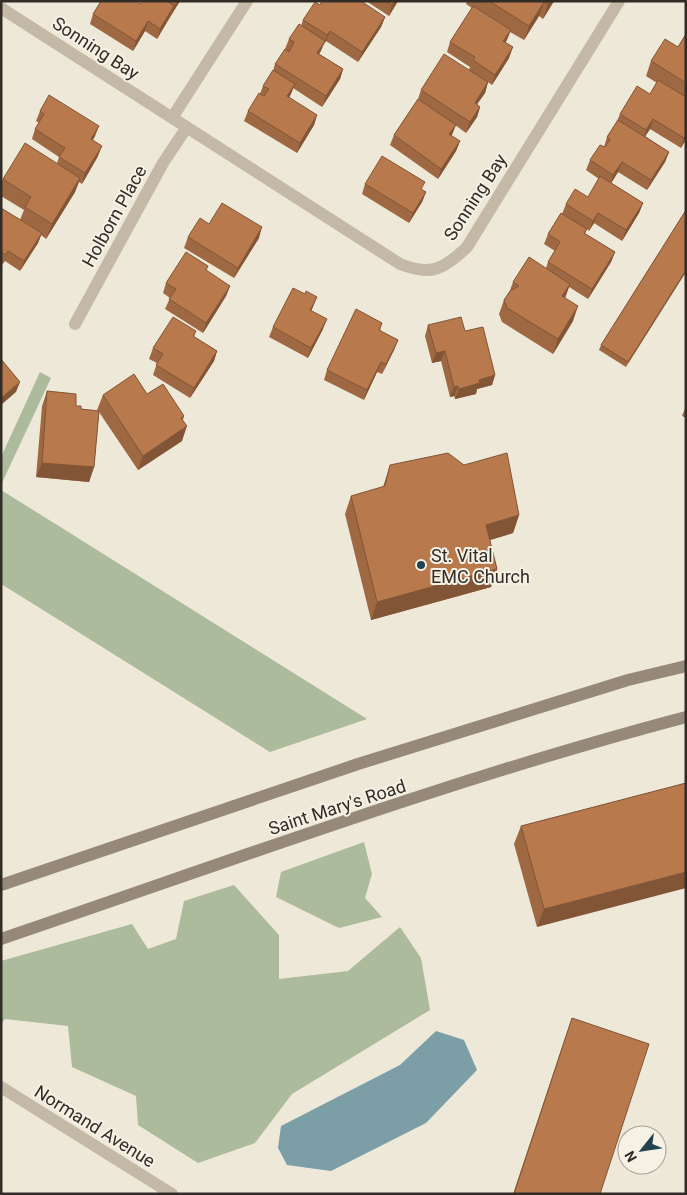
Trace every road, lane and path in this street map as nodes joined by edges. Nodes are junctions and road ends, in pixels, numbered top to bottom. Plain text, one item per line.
1 (247, 1) edge
2 (619, 1) edge
3 (1, 8) edge
4 (172, 118) junction
5 (187, 127) junction
6 (74, 324) dead end
7 (686, 666) edge
8 (686, 717) edge
9 (1, 885) edge
10 (1, 939) edge
11 (1, 1087) edge
12 (172, 1194) edge

1 - 4 street
2 - 5 street, Sonning Bay
3 - 4 street, Sonning Bay
4 - 5 street, Sonning Bay
5 - 6 street, Holborn Place
7 - 9 main road, Saint Mary's Road
8 - 10 main road, Saint Mary's Road
11 - 12 street, Normand Avenue

